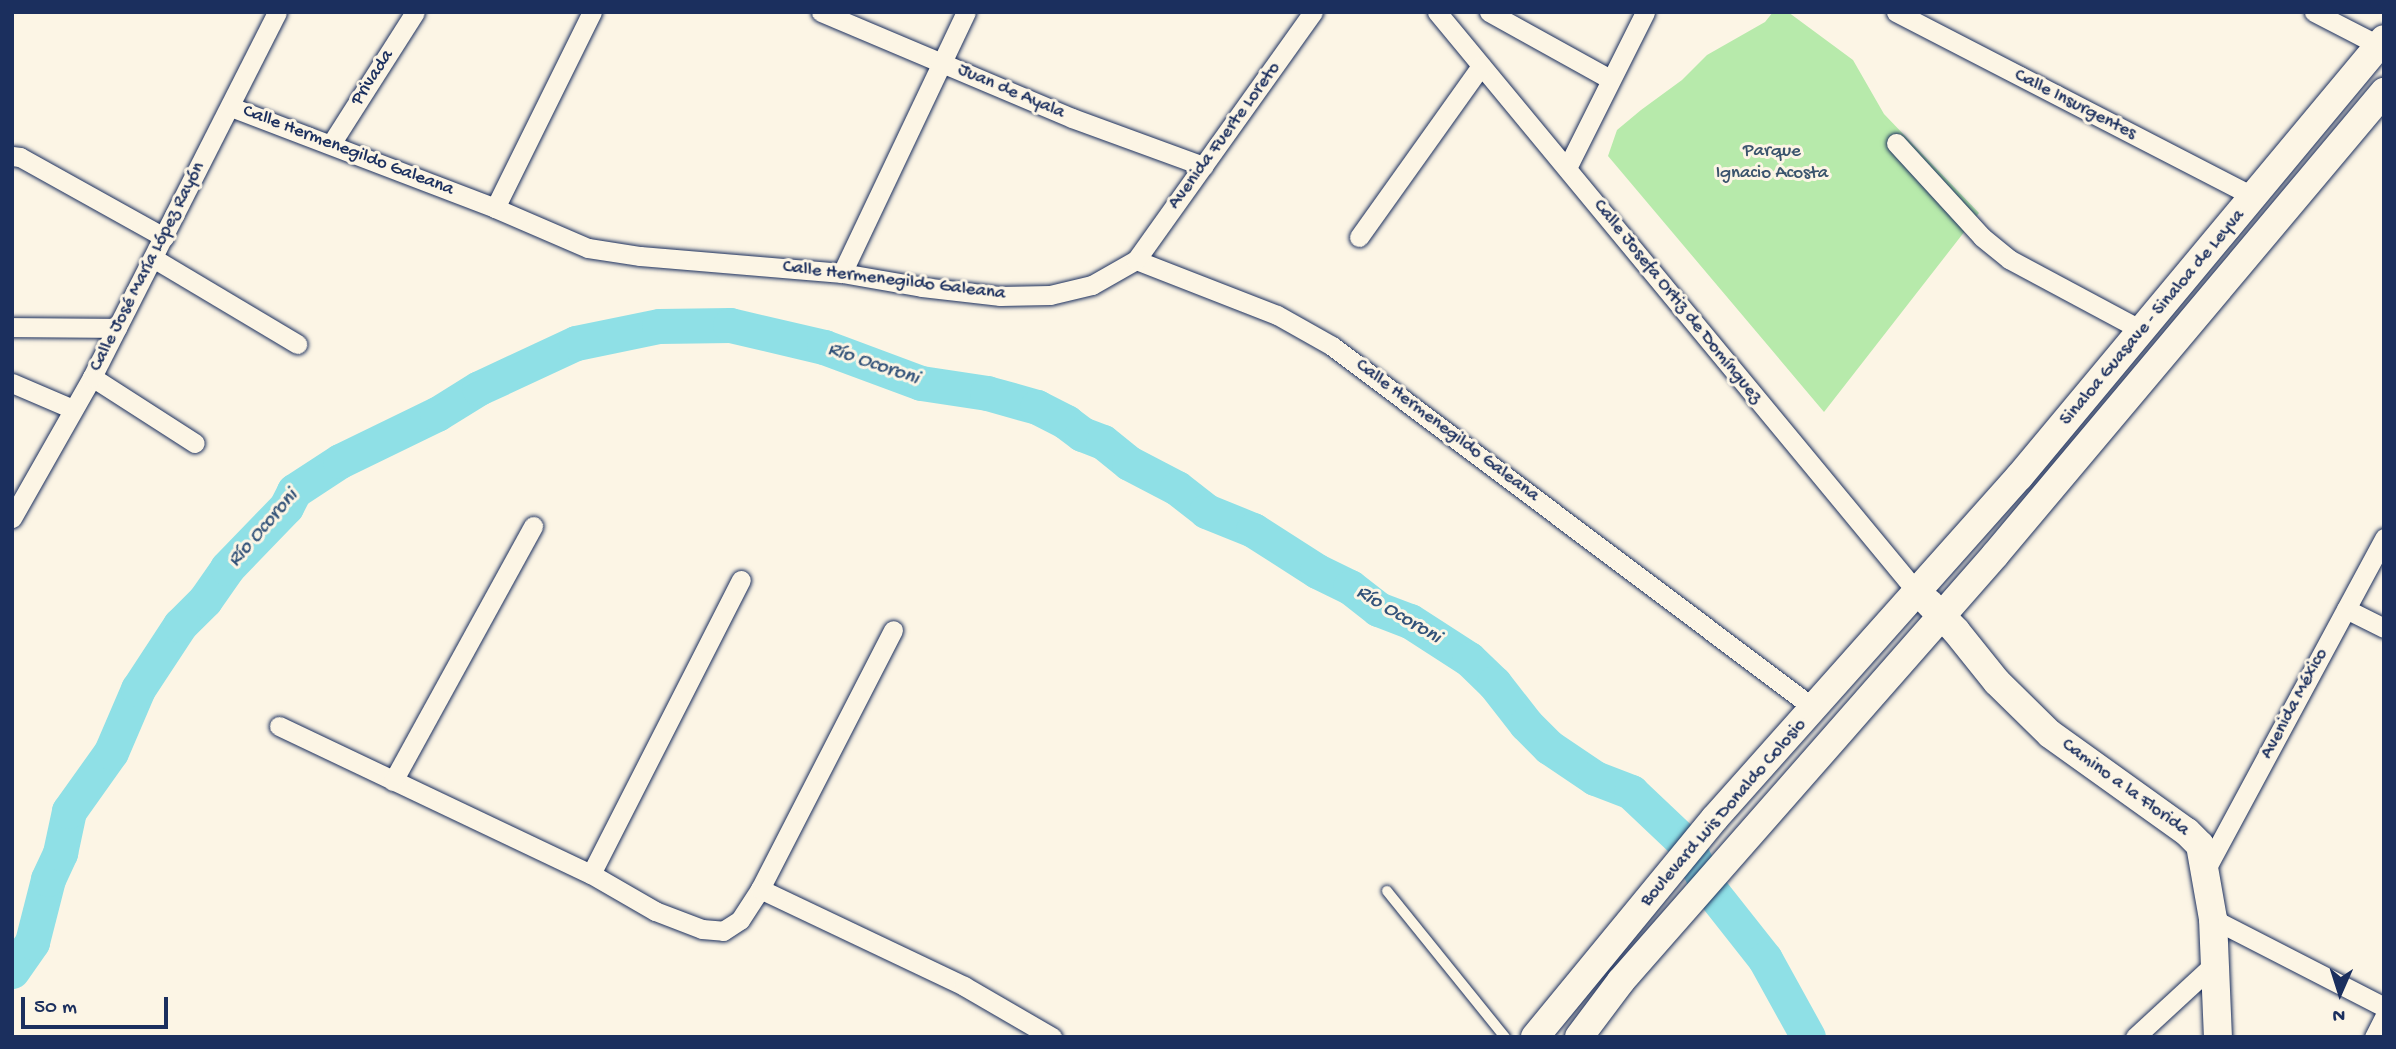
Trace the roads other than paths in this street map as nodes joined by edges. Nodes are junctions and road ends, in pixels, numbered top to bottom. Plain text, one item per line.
1 (277, 12) edge
2 (415, 12) edge
3 (592, 12) edge
4 (821, 12) edge
5 (966, 12) edge
6 (1313, 12) edge
7 (1437, 12) edge
8 (1489, 12) edge
9 (1644, 12) edge
10 (1896, 12) edge
11 (2314, 12) edge
12 (2382, 44) edge
13 (940, 62) junction
14 (1481, 66) junction
15 (1610, 79) junction
16 (2384, 92) edge
17 (231, 107) junction
18 (1896, 143) dead end
19 (331, 144) junction
20 (12, 156) edge
21 (1203, 166) junction
22 (1567, 168) junction
23 (2254, 197) junction
24 (495, 208) junction
25 (164, 237) junction
26 (1359, 237) dead end
27 (153, 258) junction
28 (1136, 260) junction
29 (842, 273) junction
30 (12, 327) edge
31 (117, 328) junction
32 (2143, 331) junction
33 (297, 344) dead end
34 (92, 377) junction
35 (12, 383) edge
36 (73, 409) junction
37 (195, 443) dead end
38 (12, 518) edge
39 (533, 526) dead end
40 (2384, 538) edge
41 (741, 580) dead end
42 (1917, 592) junction
43 (2346, 609) junction
44 (1943, 615) junction
45 (2384, 628) edge
46 (893, 630) dead end
47 (1815, 709) junction
48 (279, 726) dead end
49 (393, 781) junction
50 (2206, 869) junction
51 (591, 874) junction
52 (760, 889) junction
53 (1387, 891) dead end
54 (2213, 919) junction
55 (2213, 965) junction
56 (2384, 1007) edge
57 (2384, 1017) edge
58 (1052, 1037) edge
59 (1505, 1037) edge
60 (1535, 1037) edge
61 (1579, 1037) edge
62 (2135, 1037) edge
63 (2218, 1037) edge
64 (2374, 1037) edge

1 - 17 street, Calle José María López Rayón
2 - 19 street, Privada
3 - 24 street
4 - 13 street, Juan de Ayala
5 - 13 street
6 - 21 street, Avenida Fuerte Loreto
7 - 14 street, Calle Josefa Ortiz de Domínguez
8 - 15 street
9 - 15 street
10 - 23 street, Calle Insurgentes
11 - 12 street
12 - 23 main road, Sinaloa Guasave - Sinaloa de Leyva
13 - 21 street, Juan de Ayala
13 - 29 street
14 - 22 street, Calle Josefa Ortiz de Domínguez
14 - 26 street
15 - 22 street
16 - 44 main road, Sinaloa Guasave - Sinaloa de Leyva
17 - 19 street, Calle Hermenegildo Galeana
17 - 25 street, Calle José María López Rayón
18 - 32 street
19 - 24 street, Calle Hermenegildo Galeana
20 - 25 street
21 - 28 street, Avenida Fuerte Loreto
22 - 42 street, Calle Josefa Ortiz de Domínguez
23 - 32 main road, Sinaloa Guasave - Sinaloa de Leyva
24 - 29 street, Calle Hermenegildo Galeana
25 - 27 street, Calle José María López Rayón
27 - 31 street, Calle José María López Rayón
27 - 33 street
28 - 29 street, Calle Hermenegildo Galeana
28 - 47 street, Calle Hermenegildo Galeana
30 - 31 street
31 - 34 street, Calle José María López Rayón
32 - 42 main road, Sinaloa Guasave - Sinaloa de Leyva
34 - 36 street, Calle José María López Rayón
34 - 37 street
35 - 36 street
36 - 38 street, Calle José María López Rayón
39 - 49 street
40 - 43 street, Avenida México
41 - 51 street
42 - 44 main road, Camino a la Florida
42 - 47 main road, Boulevard Luis Donaldo Colosio
43 - 45 street
43 - 50 street, Avenida México
44 - 50 main road, Camino a la Florida
44 - 61 main road, Boulevard Luis Donaldo Colosio
46 - 52 street
47 - 60 main road, Boulevard Luis Donaldo Colosio
48 - 49 street
49 - 51 street
50 - 54 main road, Camino a la Florida
51 - 52 street
52 - 58 street
53 - 59 lane
54 - 55 main road, Camino a la Florida
54 - 56 street
55 - 62 street
55 - 63 main road, Camino a la Florida
57 - 64 street

